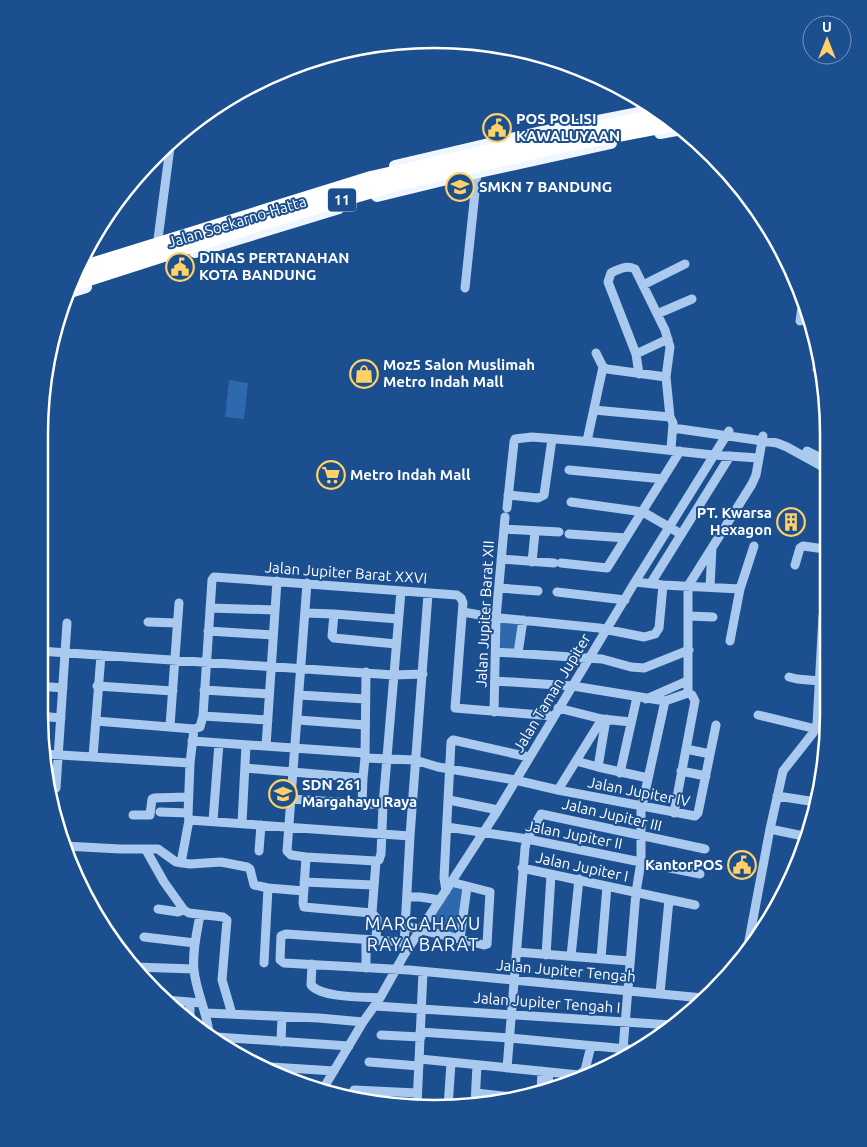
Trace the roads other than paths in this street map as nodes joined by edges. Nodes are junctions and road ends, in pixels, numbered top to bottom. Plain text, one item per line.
1 (657, 119) edge
2 (658, 120) edge
3 (568, 130) junction
4 (674, 131) edge
5 (565, 145) junction
6 (169, 153) edge
7 (546, 157) junction
8 (477, 172) junction
9 (287, 199) junction
10 (304, 199) junction
11 (158, 240) junction
12 (88, 262) edge
13 (685, 264) dead end
14 (85, 267) edge
15 (122, 268) junction
16 (144, 268) junction
17 (79, 282) edge
18 (643, 285) junction
19 (465, 288) dead end
20 (75, 290) edge
21 (692, 299) dead end
22 (657, 314) junction
23 (801, 315) edge
24 (800, 320) dead end
25 (668, 339) junction
26 (596, 353) dead end
27 (636, 354) junction
28 (605, 368) junction
29 (640, 374) junction
30 (666, 377) junction
31 (597, 408) junction
32 (671, 420) junction
33 (728, 433) junction
34 (763, 438) junction
35 (552, 439) junction
36 (590, 441) junction
37 (675, 450) junction
38 (713, 455) junction
39 (730, 456) junction
40 (759, 458) junction
41 (814, 458) junction
42 (820, 459) edge
43 (820, 463) edge
44 (568, 470) dead end
45 (663, 479) junction
46 (508, 495) junction
47 (571, 502) dead end
48 (506, 508) dead end
49 (643, 512) junction
50 (505, 518) dead end
51 (670, 527) junction
52 (504, 529) junction
53 (534, 532) junction
54 (558, 532) dead end
55 (569, 534) dead end
56 (681, 534) junction
57 (626, 538) junction
58 (713, 545) junction
59 (754, 546) dead end
60 (820, 548) edge
61 (501, 559) junction
62 (532, 562) junction
63 (795, 564) dead end
64 (277, 581) junction
65 (634, 582) junction
66 (307, 583) junction
67 (651, 583) junction
68 (663, 585) junction
69 (688, 586) junction
70 (710, 587) junction
71 (499, 588) junction
72 (740, 590) junction
73 (400, 591) junction
74 (538, 591) dead end
75 (557, 592) dead end
76 (428, 594) junction
77 (624, 600) junction
78 (179, 603) dead end
79 (210, 608) junction
80 (275, 610) junction
81 (463, 612) junction
82 (306, 613) junction
83 (334, 614) junction
84 (689, 616) junction
85 (713, 617) dead end
86 (496, 618) junction
87 (398, 619) junction
88 (522, 620) junction
89 (148, 622) dead end
90 (67, 623) dead end
91 (177, 623) junction
92 (606, 630) junction
93 (208, 631) junction
94 (273, 635) junction
95 (730, 641) dead end
96 (396, 644) junction
97 (689, 650) junction
98 (48, 651) edge
99 (66, 652) junction
100 (496, 652) junction
101 (518, 653) junction
102 (101, 655) junction
103 (589, 658) junction
104 (175, 660) junction
105 (206, 661) junction
106 (271, 665) junction
107 (301, 668) junction
108 (366, 672) junction
109 (423, 674) junction
110 (394, 675) junction
111 (789, 677) dead end
112 (495, 681) junction
113 (687, 681) junction
114 (820, 681) joint
115 (98, 686) junction
116 (573, 686) junction
117 (48, 687) edge
118 (63, 688) junction
119 (204, 690) junction
120 (173, 692) junction
121 (688, 693) junction
122 (269, 694) junction
123 (299, 695) junction
124 (637, 697) junction
125 (366, 699) junction
126 (646, 699) junction
127 (665, 701) junction
128 (494, 712) junction
129 (555, 712) junction
130 (758, 715) dead end
131 (203, 716) junction
132 (48, 717) edge
133 (61, 718) junction
134 (604, 719) junction
135 (268, 720) junction
136 (298, 720) junction
137 (96, 721) junction
138 (631, 722) junction
139 (365, 725) junction
140 (716, 725) dead end
141 (170, 726) junction
142 (194, 729) junction
143 (816, 729) junction
144 (192, 741) junction
145 (219, 743) junction
146 (246, 745) junction
147 (266, 746) junction
148 (295, 748) junction
149 (686, 749) junction
150 (50, 754) edge
151 (710, 754) junction
152 (58, 755) junction
153 (365, 755) junction
154 (93, 757) junction
155 (529, 757) junction
156 (388, 758) junction
157 (576, 761) junction
158 (415, 762) junction
159 (190, 763) junction
160 (245, 768) junction
161 (598, 768) junction
162 (450, 770) junction
163 (681, 771) junction
164 (620, 772) junction
165 (292, 773) junction
166 (706, 776) junction
167 (363, 778) junction
168 (648, 778) junction
169 (515, 780) junction
170 (56, 788) dead end
171 (558, 790) junction
172 (779, 796) junction
173 (188, 797) junction
174 (290, 799) junction
175 (449, 800) junction
176 (809, 801) edge
177 (362, 805) junction
178 (383, 805) junction
179 (643, 806) junction
180 (498, 810) junction
181 (160, 812) dead end
182 (674, 813) junction
183 (133, 815) dead end
184 (189, 816) junction
185 (213, 821) junction
186 (242, 823) junction
187 (261, 825) junction
188 (290, 827) junction
189 (447, 827) junction
190 (772, 830) junction
191 (382, 833) junction
192 (483, 833) junction
193 (800, 835) edge
194 (410, 836) junction
195 (641, 836) junction
196 (527, 840) junction
197 (71, 846) edge
198 (705, 849) dead end
199 (146, 850) junction
200 (259, 851) dead end
201 (306, 857) junction
202 (376, 861) junction
203 (641, 862) junction
204 (182, 863) junction
205 (522, 868) junction
206 (700, 874) dead end
207 (551, 875) junction
208 (579, 880) junction
209 (451, 882) junction
210 (373, 885) junction
211 (606, 886) junction
212 (304, 887) junction
213 (467, 887) junction
214 (268, 888) junction
215 (446, 891) junction
216 (636, 892) junction
217 (407, 897) junction
218 (440, 900) junction
219 (669, 900) junction
220 (695, 905) dead end
221 (158, 910) dead end
222 (184, 910) junction
223 (372, 912) junction
224 (200, 914) junction
225 (405, 926) junction
226 (423, 927) junction
227 (751, 933) edge
228 (144, 937) dead end
229 (460, 939) junction
230 (366, 941) junction
231 (376, 941) junction
232 (404, 942) junction
233 (195, 943) junction
234 (517, 952) junction
235 (404, 955) junction
236 (546, 955) junction
237 (571, 956) junction
238 (601, 958) junction
239 (629, 961) junction
240 (264, 963) dead end
241 (312, 964) junction
242 (142, 967) edge
243 (366, 968) junction
244 (194, 969) junction
245 (396, 969) junction
246 (421, 972) junction
247 (515, 980) junction
248 (628, 990) junction
249 (660, 993) junction
250 (695, 997) edge
251 (176, 1001) edge
252 (190, 1002) junction
253 (378, 1002) junction
254 (201, 1003) junction
255 (421, 1008) junction
256 (190, 1013) edge
257 (206, 1014) junction
258 (232, 1014) junction
259 (512, 1014) junction
260 (282, 1016) junction
261 (626, 1021) junction
262 (364, 1022) junction
263 (662, 1024) edge
264 (208, 1026) edge
265 (381, 1035) dead end
266 (420, 1035) junction
267 (224, 1038) edge
268 (510, 1038) junction
269 (281, 1042) junction
270 (349, 1046) junction
271 (591, 1046) junction
272 (623, 1049) joint
273 (369, 1062) dead end
274 (419, 1062) junction
275 (451, 1062) junction
276 (477, 1065) junction
277 (280, 1067) edge
278 (507, 1068) junction
279 (585, 1068) edge
280 (334, 1070) junction
281 (546, 1072) junction
282 (570, 1074) edge
283 (547, 1082) edge
284 (543, 1083) edge
285 (326, 1084) edge
286 (354, 1090) dead end
287 (418, 1093) junction
288 (476, 1093) junction
289 (492, 1095) edge
290 (476, 1097) edge
291 (418, 1099) edge
292 (449, 1099) edge

1 - 3 highway, Jalan Soekarno-Hatta / 11
2 - 5 highway, Jalan Soekarno-Hatta / 11
3 - 9 main road, Jalan Soekarno-Hatta
3 - 10 highway, Jalan Soekarno-Hatta / 11
4 - 7 main road, Jalan Soekarno-Hatta
5 - 7 highway
5 - 15 highway, Jalan Soekarno-Hatta / 11
6 - 11 street
7 - 8 main road, Jalan Soekarno-Hatta
8 - 16 main road, Jalan Soekarno-Hatta
8 - 19 street
9 - 10 highway
9 - 11 main road, Jalan Soekarno-Hatta
10 - 14 highway, Jalan Soekarno-Hatta / 11
11 - 12 main road, Jalan Soekarno-Hatta
13 - 18 street
15 - 16 highway
15 - 17 highway, Jalan Soekarno-Hatta / 11
16 - 20 main road, Jalan Soekarno-Hatta
18 - 22 street
18 - 27 street
21 - 22 street
22 - 25 street
23 - 24 street
25 - 27 street
25 - 30 street
26 - 28 street
27 - 29 street
28 - 29 street
28 - 31 street
29 - 30 street
30 - 32 street
31 - 32 street
31 - 36 street
32 - 33 street
32 - 37 street
33 - 34 street
33 - 38 street, Jalan Taman Jupiter
34 - 40 street
34 - 41 street
35 - 36 street
35 - 46 street
35 - 46 street
36 - 37 street
37 - 38 street
37 - 45 street
38 - 39 street
38 - 51 street, Jalan Taman Jupiter
39 - 40 street
39 - 56 street
40 - 58 street
41 - 42 street
41 - 43 street
44 - 45 street
45 - 49 street
46 - 48 street
47 - 49 street
49 - 51 street
49 - 57 street
50 - 52 street, Jalan Jupiter Barat XII
51 - 56 street
51 - 65 street, Jalan Taman Jupiter
52 - 53 street
52 - 61 street, Jalan Jupiter Barat XII
53 - 54 street
53 - 62 street
55 - 57 street
56 - 67 street
57 - 62 street
58 - 69 street
58 - 70 street
59 - 72 street
60 - 63 street
61 - 62 street
61 - 71 street, Jalan Jupiter Barat XII
64 - 66 street, Jalan Jupiter Barat XXVI
64 - 79 street, Jalan Jupiter Barat XXVI
64 - 80 street
65 - 67 street
65 - 77 street, Jalan Taman Jupiter
66 - 73 street, Jalan Jupiter Barat XXVI
66 - 82 street
67 - 68 street
68 - 69 street
68 - 92 street
69 - 70 street
69 - 84 street
70 - 72 street
71 - 74 street
71 - 86 street, Jalan Jupiter Barat XII
72 - 95 street
73 - 76 street, Jalan Jupiter Barat XXVI
73 - 87 street
75 - 77 street
76 - 81 street, Jalan Jupiter Barat XXVI
76 - 109 street
77 - 92 street, Jalan Taman Jupiter
78 - 91 street
79 - 80 street
79 - 93 street
80 - 94 street
81 - 86 street
81 - 128 street
82 - 83 street
82 - 107 street
83 - 87 street
83 - 96 street
84 - 85 street
84 - 97 street
86 - 88 street
86 - 100 street, Jalan Jupiter Barat XII
87 - 96 street
88 - 92 street
88 - 101 street
89 - 91 street
90 - 99 street
91 - 104 street
92 - 103 street, Jalan Taman Jupiter
93 - 94 street
93 - 105 street
94 - 106 street
96 - 110 street
97 - 103 street
97 - 113 street
98 - 99 street
99 - 102 street
99 - 118 street
100 - 101 street
100 - 112 street, Jalan Jupiter Barat XII
101 - 103 street
102 - 104 street
102 - 115 street
103 - 116 street, Jalan Taman Jupiter
104 - 105 street
104 - 120 street
105 - 106 street
105 - 119 street
106 - 107 street
106 - 122 street
107 - 108 street
107 - 123 street
108 - 110 street
108 - 125 street
109 - 110 street
109 - 158 street
110 - 156 street
111 - 114 street
112 - 116 street
112 - 128 street, Jalan Jupiter Barat XII
113 - 121 street
113 - 126 street
114 - 143 street
115 - 120 street
115 - 137 street
116 - 124 street
116 - 129 street, Jalan Taman Jupiter
117 - 118 street
118 - 133 street
119 - 122 street
119 - 131 street
120 - 141 street
121 - 127 street
121 - 149 street
122 - 135 street
123 - 125 street
123 - 136 street
124 - 126 street
124 - 138 street
125 - 139 street
126 - 127 street
127 - 168 street
128 - 129 street
129 - 134 street
129 - 155 street, Jalan Taman Jupiter
130 - 143 street
131 - 135 street
131 - 142 street
132 - 133 street
133 - 152 street
134 - 138 street
134 - 157 street
134 - 161 street
135 - 147 street
136 - 139 street
136 - 148 street
137 - 141 street
137 - 154 street
138 - 164 street
139 - 153 street
140 - 151 street, Jalan Jupiter IV
141 - 142 street
142 - 144 street
143 - 172 street
144 - 145 street, Jalan Jupiter IV
144 - 159 street
145 - 146 street, Jalan Jupiter IV
145 - 185 street
146 - 147 street, Jalan Jupiter IV
146 - 160 street
147 - 148 street, Jalan Jupiter IV
148 - 153 street, Jalan Jupiter IV
148 - 165 street
149 - 151 street
149 - 163 street
150 - 152 street
151 - 166 street, Jalan Jupiter IV
152 - 154 street
152 - 170 street
153 - 156 street, Jalan Jupiter IV
153 - 167 street
154 - 159 street
155 - 162 street
155 - 169 street, Jalan Taman Jupiter
156 - 158 street, Jalan Jupiter IV
156 - 178 street
157 - 161 street
157 - 171 street
158 - 162 street, Jalan Jupiter IV
158 - 194 street
159 - 173 street
160 - 165 street
160 - 186 street
161 - 164 street
162 - 169 street, Jalan Jupiter IV
162 - 175 street
163 - 166 street
163 - 182 street
164 - 168 street
165 - 167 street
165 - 174 street
166 - 182 street, Jalan Jupiter IV
167 - 177 street
168 - 179 street
169 - 171 street, Jalan Jupiter IV
169 - 180 street, Jalan Taman Jupiter
171 - 179 street, Jalan Jupiter IV
172 - 176 street
172 - 190 street
173 - 183 street
173 - 184 street
174 - 177 street
174 - 188 street
175 - 180 street
175 - 189 street
177 - 178 street
178 - 191 street
179 - 182 street, Jalan Jupiter IV
179 - 195 street
180 - 192 street, Jalan Taman Jupiter
181 - 184 street
184 - 185 street
184 - 204 street
185 - 186 street
186 - 187 street
187 - 188 street
187 - 200 street
188 - 191 street
188 - 201 street
189 - 192 street, Jalan Jupiter II
189 - 215 street
190 - 193 street
190 - 227 street
191 - 194 street
191 - 202 street
192 - 196 street, Jalan Jupiter II
192 - 209 street, Jalan Taman Jupiter
194 - 217 street
195 - 196 street, Jalan Jupiter III
195 - 198 street, Jalan Jupiter III
195 - 203 street
196 - 203 street, Jalan Jupiter II
196 - 205 street
197 - 199 street
199 - 204 street
199 - 222 street
201 - 202 street
201 - 212 street
202 - 210 street
203 - 206 street, Jalan Jupiter II
203 - 216 street
204 - 214 street
205 - 207 street, Jalan Jupiter I
205 - 234 street
207 - 208 street, Jalan Jupiter I
207 - 236 street
208 - 211 street, Jalan Jupiter I
208 - 237 street
209 - 213 street
209 - 215 street, Jalan Taman Jupiter
210 - 212 street
210 - 223 street
211 - 216 street, Jalan Jupiter I
211 - 238 street
212 - 214 street
212 - 223 street
213 - 229 street
213 - 229 street
214 - 240 street
215 - 218 street, Jalan Taman Jupiter
216 - 219 street, Jalan Jupiter I
216 - 239 street
217 - 218 street
217 - 225 street
218 - 226 street, Jalan Taman Jupiter
219 - 220 street, Jalan Jupiter I
219 - 249 street
221 - 222 street
222 - 224 street
223 - 231 street
224 - 233 street
224 - 258 street
225 - 226 street
225 - 232 street
226 - 229 street
226 - 235 street, Jalan Taman Jupiter
228 - 233 street
230 - 231 street
230 - 241 street, Jalan Jupiter Tengah
230 - 243 street
231 - 232 street
232 - 235 street
233 - 244 street
234 - 236 street
234 - 247 street
235 - 245 street, Jalan Taman Jupiter
236 - 237 street
237 - 238 street
238 - 239 street
239 - 248 street
241 - 243 street, Jalan Jupiter Tengah
241 - 253 street, Jalan Jupiter Tengah I
242 - 244 street
243 - 245 street, Jalan Jupiter Tengah
244 - 254 street
245 - 246 street, Jalan Jupiter Tengah
245 - 253 street, Jalan Taman Jupiter
246 - 247 street, Jalan Jupiter Tengah
246 - 255 street
247 - 248 street, Jalan Jupiter Tengah
247 - 259 street
248 - 249 street, Jalan Jupiter Tengah
248 - 261 street
249 - 250 street, Jalan Jupiter Tengah
251 - 252 street
252 - 254 street
252 - 256 street
253 - 255 street, Jalan Jupiter Tengah I
253 - 262 street, Jalan Taman Jupiter
254 - 257 street
255 - 259 street, Jalan Jupiter Tengah I
255 - 266 street
257 - 258 street
257 - 264 street
258 - 260 street
259 - 261 street, Jalan Jupiter Tengah I
259 - 268 street
260 - 262 street
260 - 269 street
261 - 263 street, Jalan Jupiter Tengah I
261 - 272 street
262 - 270 street, Jalan Taman Jupiter
265 - 266 street
266 - 268 street
266 - 274 street
267 - 269 street
268 - 271 street
268 - 278 street
269 - 270 street
270 - 280 street, Jalan Taman Jupiter
271 - 272 street
271 - 279 street
273 - 274 street
274 - 275 street
274 - 287 street
275 - 276 street
275 - 292 street
276 - 278 street
276 - 288 street
277 - 280 street
278 - 281 street
280 - 285 street, Jalan Taman Jupiter
281 - 282 street
281 - 283 street
281 - 284 street
286 - 287 street
287 - 291 street
288 - 289 street
288 - 290 street

